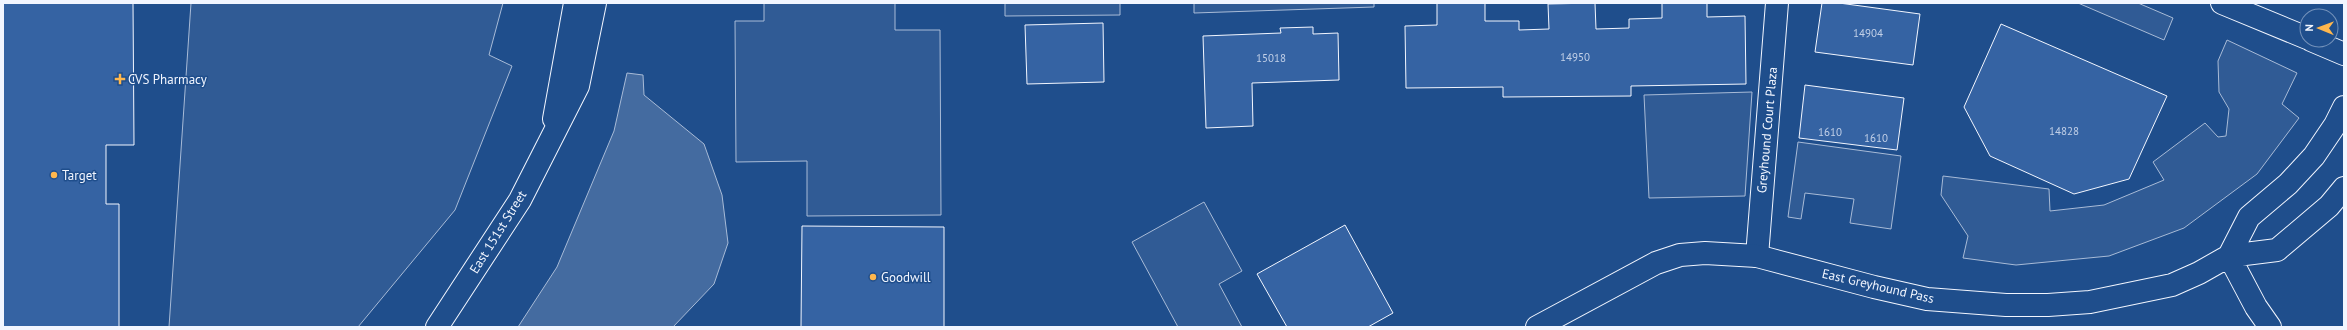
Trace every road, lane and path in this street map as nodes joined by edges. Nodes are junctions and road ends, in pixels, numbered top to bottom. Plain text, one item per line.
1 (575, 3) edge
2 (595, 3) edge
3 (1777, 3) edge
4 (2222, 3) edge
5 (2299, 35) edge
6 (2330, 48) edge
7 (2344, 54) edge
8 (2344, 107) edge
9 (552, 134) junction
10 (2344, 188) edge
11 (1756, 256) junction
12 (2230, 256) junction
13 (437, 327) edge
14 (1536, 327) edge
15 (2270, 327) edge

1 - 9 street, East 151st Street
2 - 9 street, East 151st Street
3 - 11 street, Greyhound Court Plaza
4 - 5 street
6 - 7 street
8 - 12 street
9 - 13 street, East 151st Street
10 - 12 street, East Greyhound Pass
11 - 12 street, East Greyhound Pass
11 - 14 street, East Greyhound Pass
12 - 15 street

